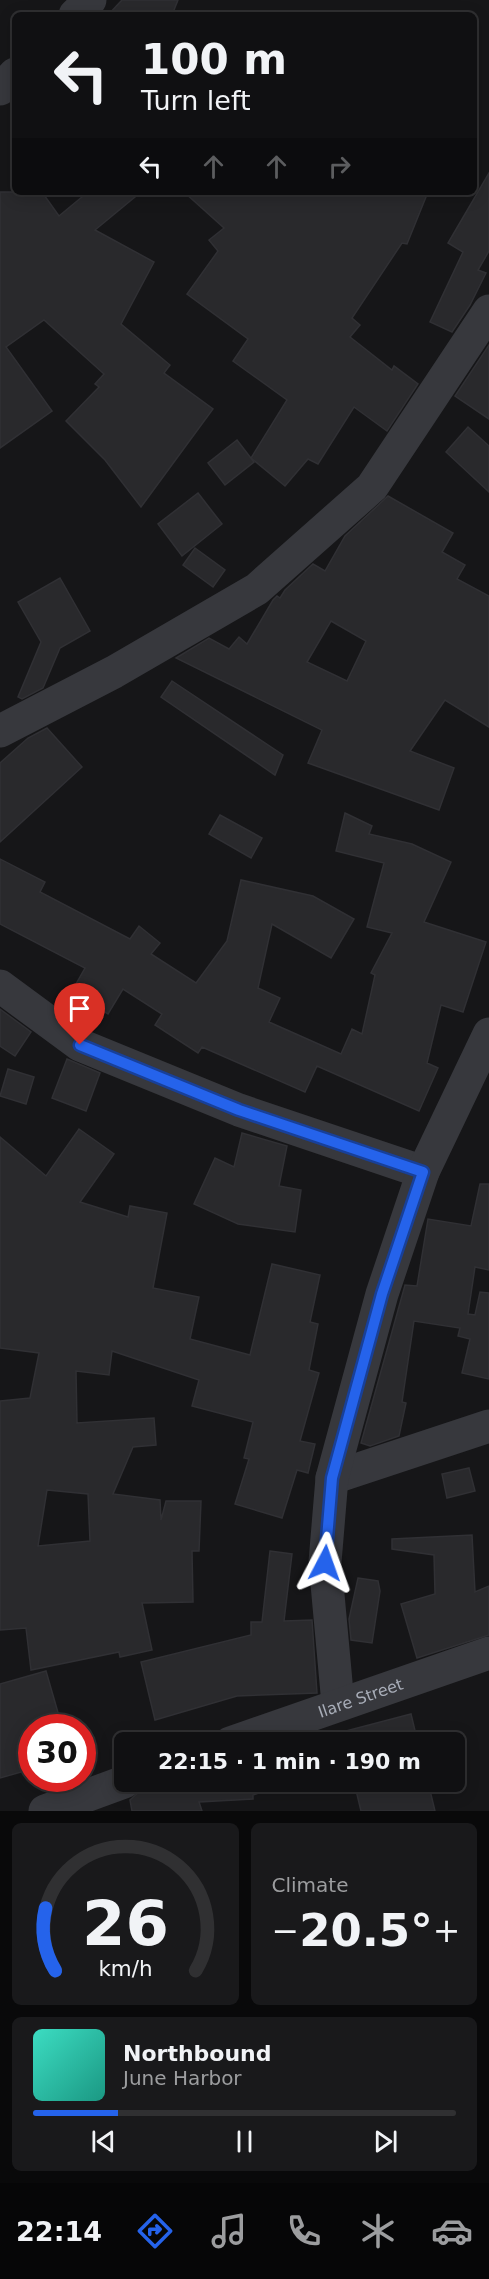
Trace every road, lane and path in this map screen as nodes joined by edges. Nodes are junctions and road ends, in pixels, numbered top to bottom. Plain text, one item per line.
1 (90, 0) edge
2 (78, 12) edge
3 (12, 77) edge
4 (0, 89) edge
5 (489, 311) edge
6 (0, 731) edge
7 (0, 986) edge
8 (489, 1034) edge
9 (423, 1172) junction
10 (489, 1426) edge
11 (332, 1478) junction
12 (489, 1653) edge
13 (338, 1704) junction
14 (260, 1732) edge
15 (114, 1786) edge
16 (45, 1811) edge

1 - 2 street
3 - 4 street
5 - 6 street
7 - 9 street
8 - 9 street
9 - 11 street
10 - 11 street
11 - 13 street
12 - 13 street, Ilare Street
13 - 14 street, Ilare Street
15 - 16 street

